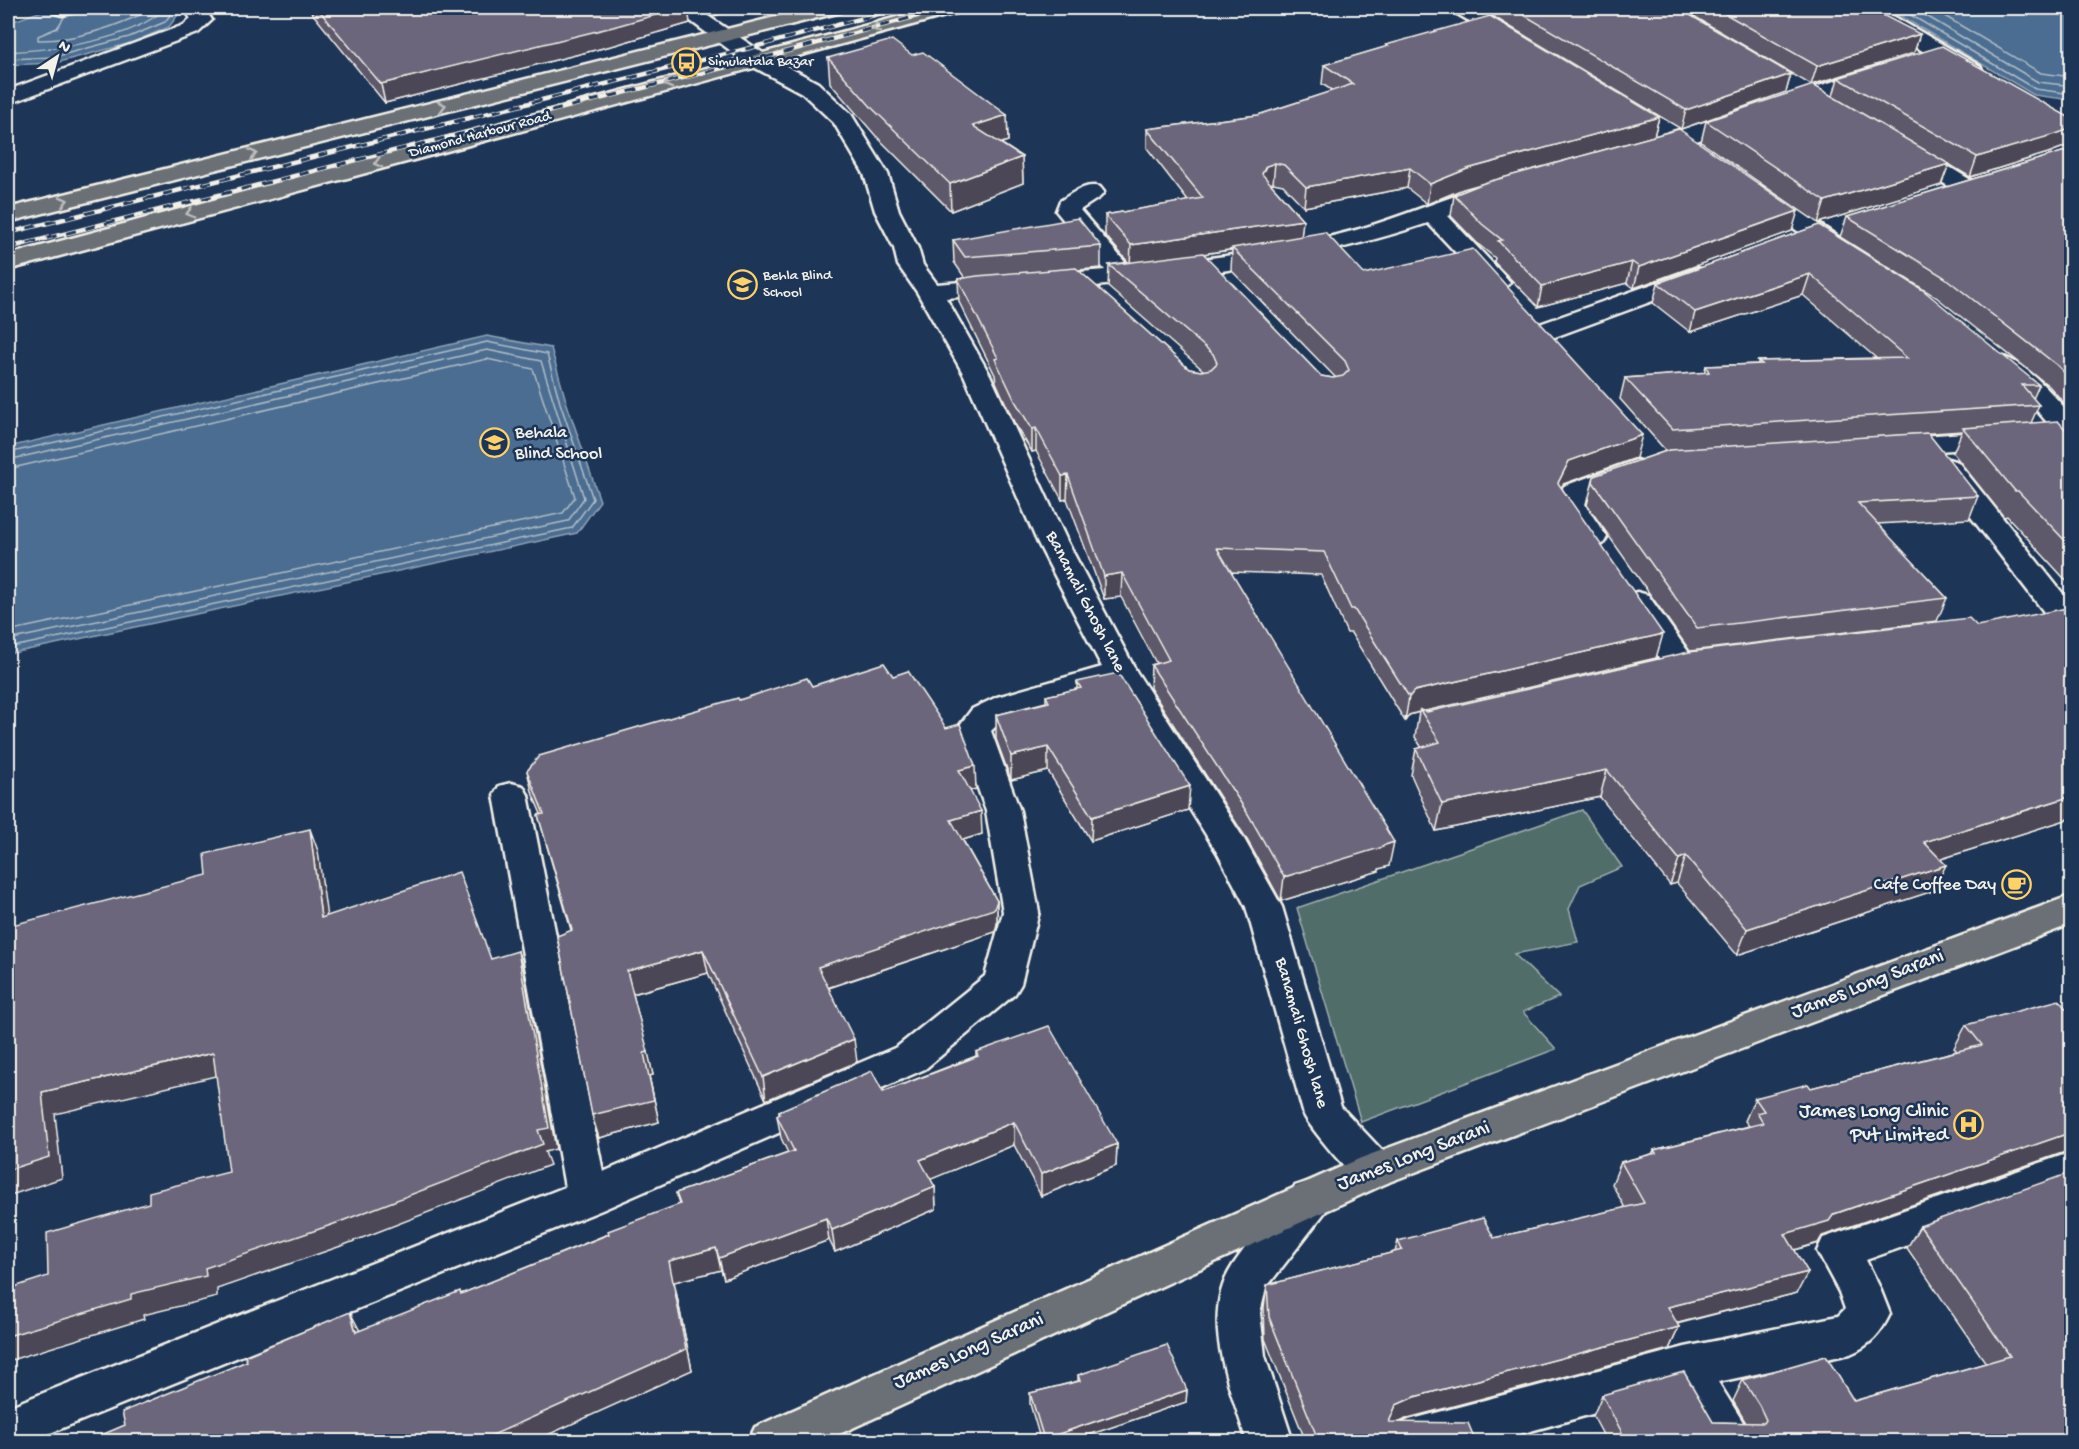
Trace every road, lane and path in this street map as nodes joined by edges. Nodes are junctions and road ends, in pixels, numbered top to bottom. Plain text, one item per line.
1 (194, 8) edge
2 (683, 8) edge
3 (834, 8) edge
4 (953, 8) edge
5 (1461, 8) edge
6 (1865, 8) edge
7 (724, 35) junction
8 (1943, 53) junction
9 (1542, 56) edge
10 (758, 60) junction
11 (1992, 83) edge
12 (1801, 88) junction
13 (8, 97) edge
14 (1840, 111) edge
15 (1650, 122) edge
16 (1889, 140) edge
17 (1689, 146) junction
18 (1627, 153) edge
19 (1738, 179) edge
20 (1989, 180) edge
21 (1521, 184) edge
22 (1966, 187) junction
23 (1092, 192) dead end
24 (1934, 197) edge
25 (1432, 213) junction
26 (8, 215) edge
27 (1302, 222) edge
28 (1848, 224) dead end
29 (1804, 238) junction
30 (1323, 245) junction
31 (8, 262) edge
32 (1208, 266) junction
33 (1866, 266) edge
34 (1717, 269) edge
35 (1122, 274) junction
36 (1082, 280) junction
37 (1233, 291) edge
38 (930, 292) junction
39 (1107, 302) edge
40 (1982, 349) edge
41 (2071, 434) edge
42 (1928, 443) junction
43 (1642, 444) edge
44 (1870, 447) edge
45 (2068, 618) edge
46 (2030, 622) edge
47 (1121, 673) junction
48 (1625, 678) edge
49 (511, 795) dead end
50 (2072, 909) edge
51 (2072, 1169) edge
52 (1375, 1170) junction
53 (587, 1197) junction
54 (1310, 1199) junction
55 (1685, 1368) junction
56 (8, 1428) edge
57 (771, 1442) edge
58 (1270, 1442) edge
59 (1408, 1442) edge
60 (1730, 1442) edge

1 - 13 street
2 - 7 street, Banamali Ghosh lane
3 - 7 main road
4 -> 10 main road, Diamond Harbour Road
5 - 9 street
6 - 8 street
7 - 10 street, Banamali Ghosh lane
26 -> 7 main road
8 - 11 street
8 - 12 street
10 -> 31 main road, Diamond Harbour Road
10 - 38 street, Banamali Ghosh lane
12 - 14 street
12 - 17 street
15 - 17 street
16 - 22 street
17 - 18 street
19 - 29 street
20 - 22 street
21 - 25 street
22 - 24 street
23 - 35 street
25 - 30 street
25 - 34 street
27 - 30 street
28 - 29 street
29 - 33 street
30 - 32 street
32 - 35 street
32 - 37 street
35 - 36 street
36 - 38 street
36 - 39 street
38 - 47 street, Banamali Ghosh lane
40 - 41 street
41 - 42 street
42 - 44 street
42 - 45 street
43 - 48 street
45 - 46 street
47 - 52 street, Banamali Ghosh lane
47 - 53 street
49 - 53 street
50 - 52 main road, James Long Sarani
51 - 55 street
52 - 54 main road, James Long Sarani
53 - 56 street
54 - 57 main road, James Long Sarani
54 - 58 street
55 - 59 street
55 - 60 street

